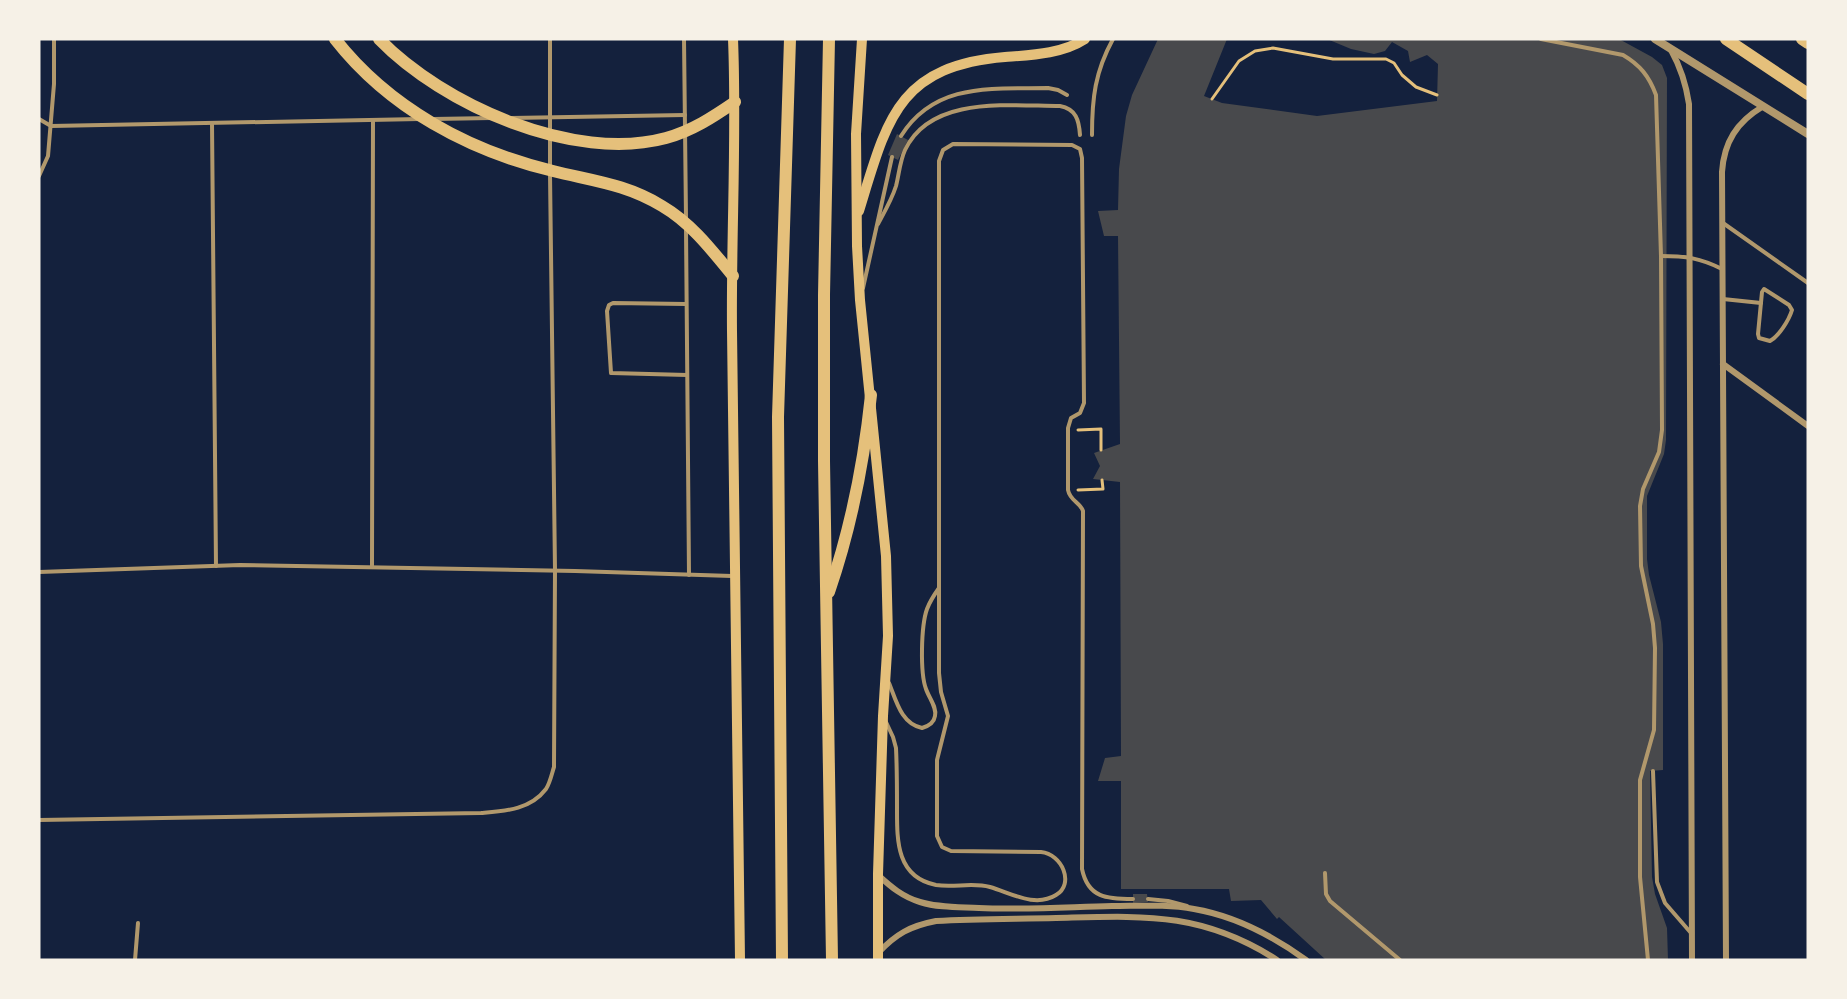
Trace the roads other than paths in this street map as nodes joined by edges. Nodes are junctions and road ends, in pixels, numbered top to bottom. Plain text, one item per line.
1 (54, 39) edge
2 (335, 39) edge
3 (379, 39) edge
4 (550, 39) edge
5 (684, 39) edge
6 (733, 39) edge
7 (790, 39) edge
8 (829, 39) edge
9 (862, 39) edge
10 (1085, 39) edge
11 (1113, 39) edge
12 (1542, 39) edge
13 (1655, 39) edge
14 (1726, 39) edge
15 (1802, 39) edge
16 (1808, 43) edge
17 (1669, 47) junction
18 (1808, 94) edge
19 (1067, 95) dead end
20 (735, 102) junction
21 (1762, 107) junction
22 (685, 115) junction
23 (550, 117) junction
24 (39, 119) edge
25 (372, 120) junction
26 (212, 123) junction
27 (51, 126) junction
28 (1808, 134) edge
29 (1080, 135) dead end
30 (1092, 135) dead end
31 (901, 136) dead end
32 (892, 157) dead end
33 (39, 177) edge
34 (856, 219) junction
35 (1723, 223) junction
36 (878, 224) junction
37 (1661, 256) junction
38 (1689, 257) junction
39 (1723, 270) junction
40 (733, 276) junction
41 (1808, 283) edge
42 (1723, 298) junction
43 (860, 300) junction
44 (1761, 303) junction
45 (686, 304) junction
46 (1723, 364) junction
47 (687, 375) junction
48 (871, 395) junction
49 (1808, 426) edge
50 (216, 566) junction
51 (372, 567) junction
52 (555, 570) junction
53 (39, 572) edge
54 (689, 574) junction
55 (733, 576) junction
56 (939, 588) junction
57 (825, 602) junction
58 (886, 676) junction
59 (883, 716) junction
60 (1653, 771) dead end
61 (39, 820) edge
62 (1325, 873) dead end
63 (878, 874) junction
64 (1133, 899) dead end
65 (1148, 899) dead end
66 (1196, 909) junction
67 (138, 923) dead end
68 (1692, 934) junction
69 (878, 957) edge
70 (135, 960) edge
71 (740, 960) edge
72 (782, 960) edge
73 (832, 960) edge
74 (1277, 960) edge
75 (1306, 960) edge
76 (1400, 960) edge
77 (1648, 960) edge
78 (1692, 960) edge
79 (1726, 960) edge

1 - 27 lane
2 - 40 highway
3 - 20 highway
4 - 23 lane
5 - 22 lane
6 - 20 main road
7 - 72 highway
8 - 57 highway
9 - 34 main road
10 - 34 main road
11 - 30 lane
12 - 37 lane
13 - 17 street
14 - 18 highway
15 - 16 highway
17 - 21 street
17 - 38 street
19 - 31 lane
20 - 40 main road
21 - 28 street
21 - 35 street
22 - 23 lane
22 - 45 lane
23 - 25 lane
23 - 52 lane
24 - 27 lane
25 - 26 lane
25 - 51 lane
26 - 27 lane
26 - 50 lane
27 - 33 lane
29 - 36 lane
32 - 36 lane
34 - 43 main road
35 - 39 street
35 - 41 lane
36 - 43 lane
37 - 38 lane
37 - 77 lane
38 - 39 lane
38 - 68 street
39 - 42 street
40 - 55 main road
42 - 44 lane
42 - 46 street
43 - 48 main road
44 - 44 lane
45 - 47 lane
45 - 47 lane
46 - 49 street
46 - 79 street
47 - 54 lane
48 - 57 highway
48 - 58 main road
50 - 51 lane
50 - 53 lane
51 - 52 lane
52 - 54 lane
52 - 61 lane
54 - 55 lane
55 - 71 main road
56 - 58 lane
56 - 59 lane
56 - 64 lane
57 - 73 highway
58 - 59 main road
59 - 63 main road
60 - 68 lane
62 - 76 lane
63 - 66 street
63 - 69 main road
65 - 66 lane
66 - 75 street
67 - 70 lane
68 - 78 street
69 - 74 street

